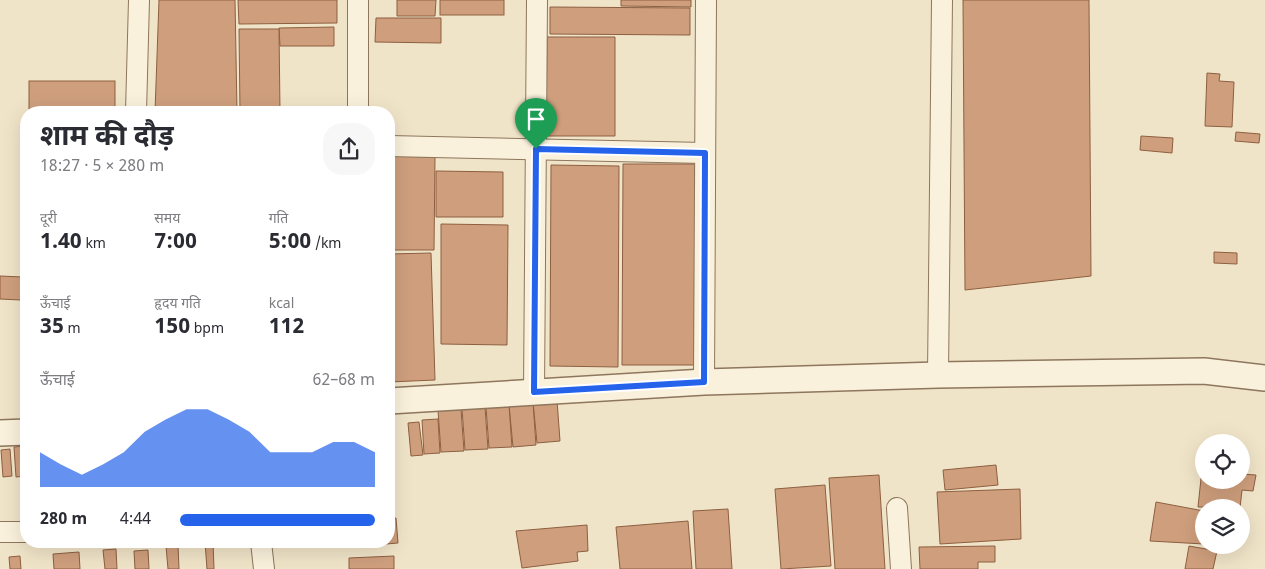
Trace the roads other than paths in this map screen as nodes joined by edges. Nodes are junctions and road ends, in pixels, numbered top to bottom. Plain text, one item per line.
1 (139, 0) edge
2 (358, 0) edge
3 (537, 0) edge
4 (706, 0) edge
5 (942, 0) edge
6 (136, 106) edge
7 (358, 106) edge
8 (395, 146) edge
9 (536, 149) junction
10 (705, 153) junction
11 (938, 375) junction
12 (1265, 378) edge
13 (704, 382) junction
14 (534, 392) junction
15 (395, 401) edge
16 (20, 432) edge
17 (0, 433) edge
18 (897, 508) dead end
19 (0, 532) edge
20 (20, 532) edge
21 (262, 548) edge
22 (264, 569) edge
23 (901, 569) edge

1 - 6 street
2 - 7 street
3 - 9 street
4 - 10 street
5 - 11 street
8 - 9 street
9 - 10 street
9 - 14 street
10 - 13 street
11 - 12 street
11 - 13 street
13 - 14 street
14 - 15 street
16 - 17 street
18 - 23 street
19 - 20 street
21 - 22 street

